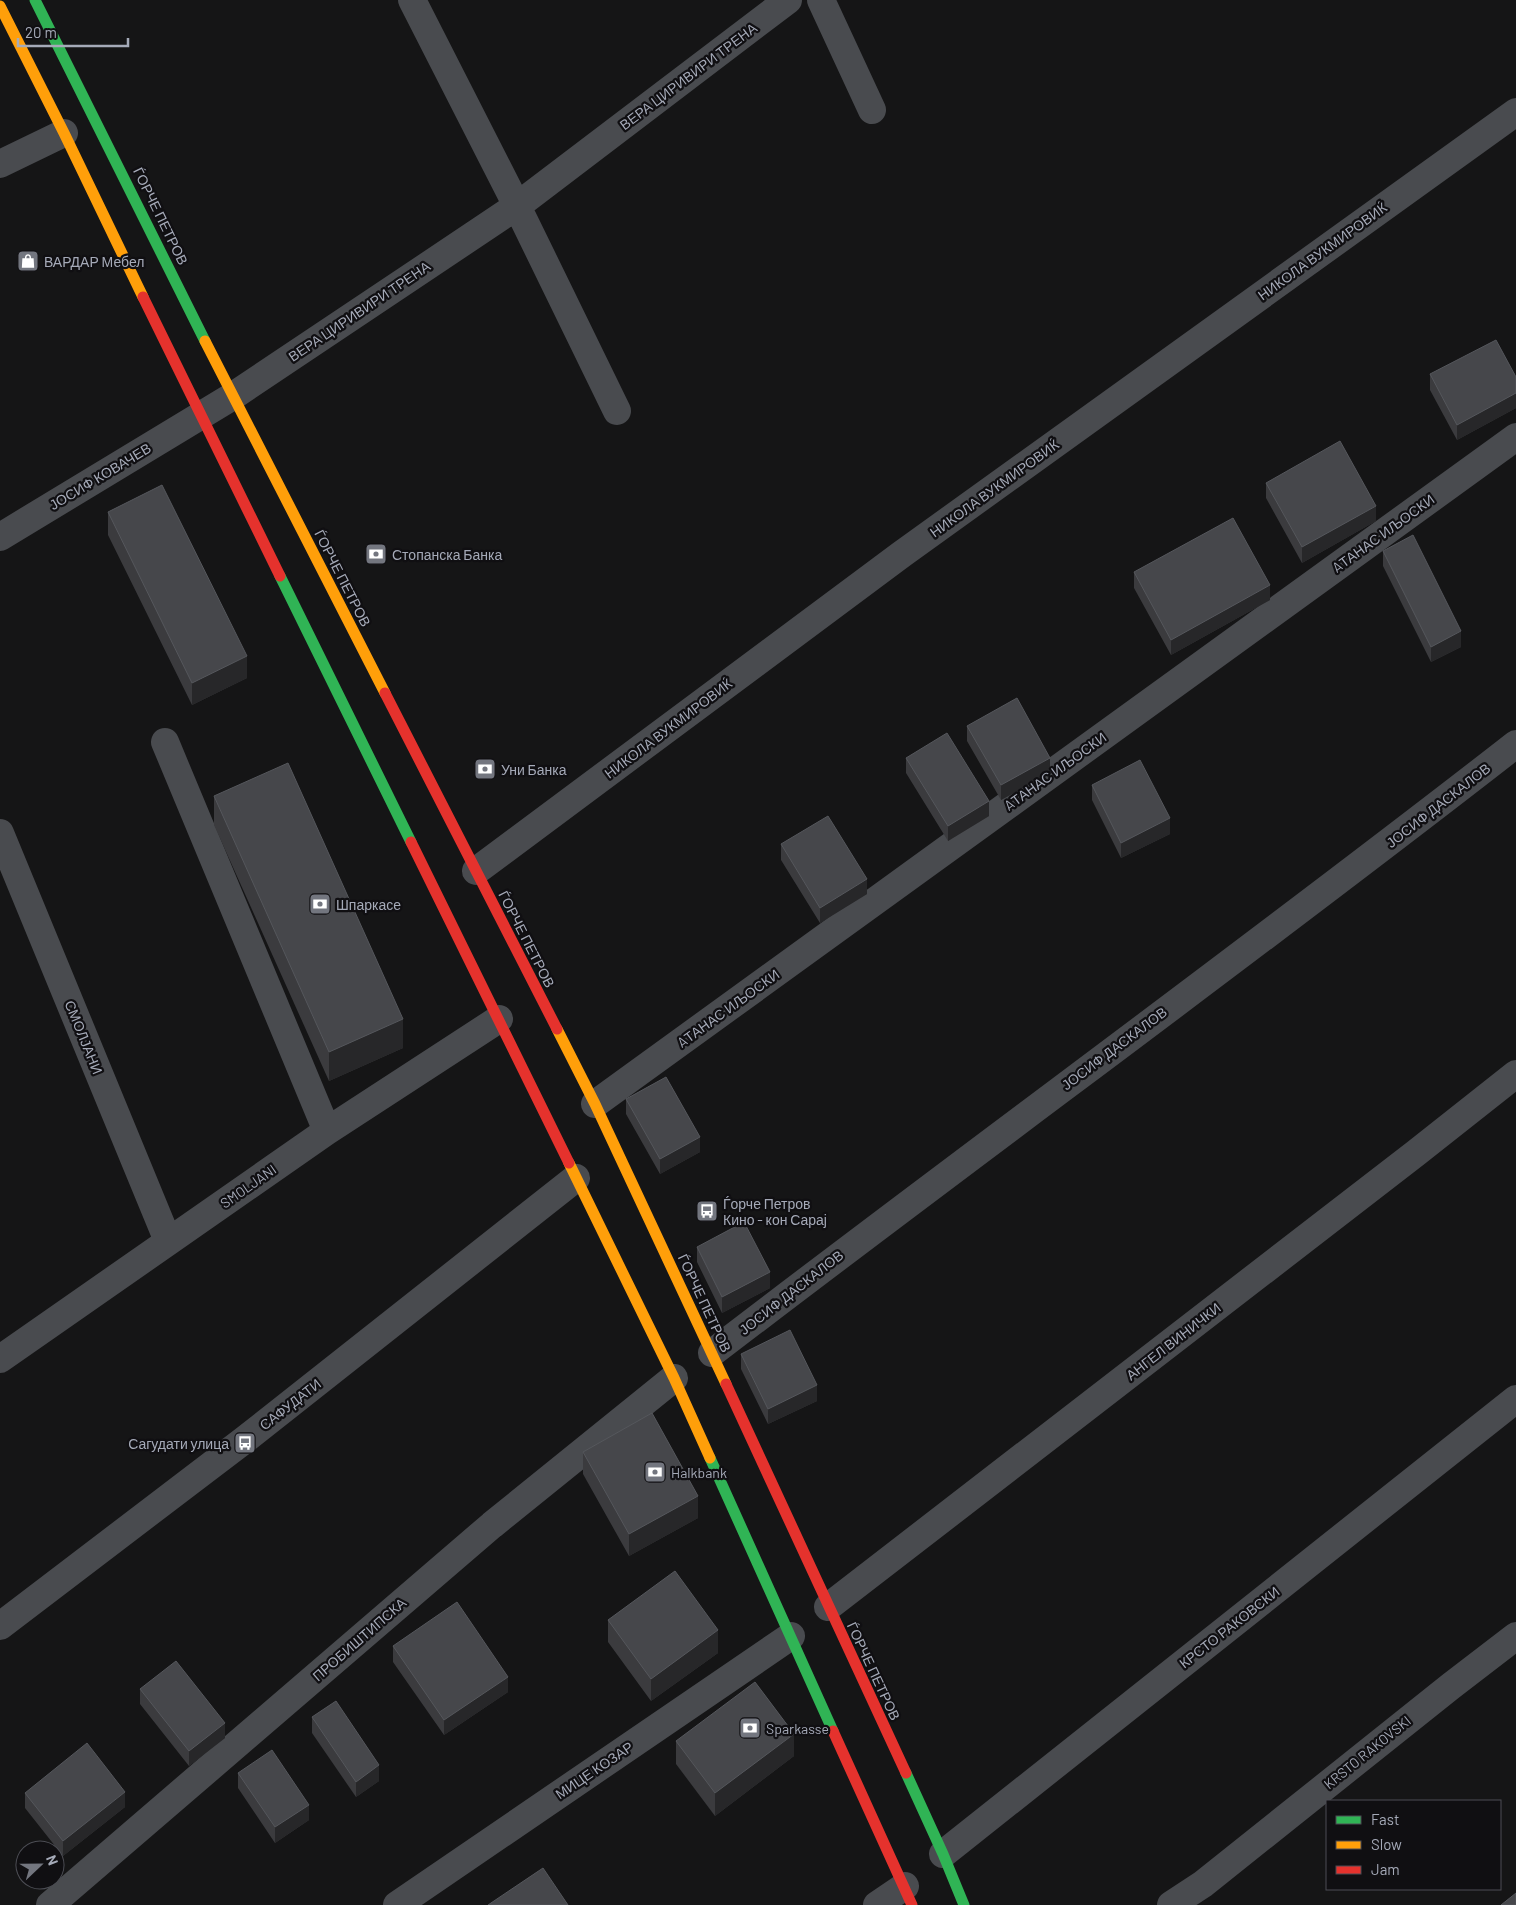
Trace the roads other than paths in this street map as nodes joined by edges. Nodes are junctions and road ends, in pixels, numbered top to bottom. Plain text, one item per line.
1 (35, 0) edge
2 (412, 0) edge
3 (788, 0) edge
4 (821, 0) edge
5 (0, 6) edge
6 (872, 110) dead end
7 (1516, 112) edge
8 (64, 133) junction
9 (0, 164) edge
10 (516, 206) junction
11 (233, 396) junction
12 (617, 411) dead end
13 (200, 415) junction
14 (1516, 437) edge
15 (0, 537) edge
16 (166, 742) dead end
17 (1516, 744) edge
18 (0, 833) edge
19 (476, 871) junction
20 (499, 1019) junction
21 (1516, 1074) edge
22 (595, 1104) junction
23 (326, 1131) junction
24 (576, 1178) junction
25 (168, 1241) junction
26 (712, 1352) junction
27 (0, 1359) edge
28 (674, 1378) junction
29 (1516, 1399) edge
30 (828, 1607) junction
31 (0, 1626) edge
32 (791, 1636) junction
33 (1516, 1636) edge
34 (943, 1854) junction
35 (909, 1896) edge
36 (50, 1905) edge
37 (397, 1905) edge
38 (877, 1905) edge
39 (964, 1905) edge
40 (1171, 1905) edge

1 - 11 street, ЃОРЧЕ ПЕТРОВ
2 - 10 street
3 - 10 street, ВЕРА ЦИРИВИРИ ТРЕНА
4 - 6 street
5 - 8 street
7 - 19 street, НИКОЛА ВУКМИРОВИЌ
8 - 9 street
8 - 13 street
10 - 11 street, ВЕРА ЦИРИВИРИ ТРЕНА
10 - 12 street
11 - 13 street, ВЕРА ЦИРИВИРИ ТРЕНА
11 - 19 street, ЃОРЧЕ ПЕТРОВ
13 - 15 street, ЈОСИФ КОВАЧЕВ
13 - 20 street
14 - 22 street, AТАНАС ИЉОСКИ
16 - 23 street
17 - 26 street, ЈОСИФ ДАСКАЛОВ
18 - 25 street, СМОЛЈАНИ
19 - 22 street, ЃОРЧЕ ПЕТРОВ
20 - 23 street, SMOLJANI
20 - 24 street
21 - 30 street, АНГЕЛ ВИНИЧКИ
22 - 26 street, ЃОРЧЕ ПЕТРОВ
23 - 25 street, SMOLJANI
24 - 28 street
24 - 31 street, САФУДАТИ
25 - 27 street, SMOLJANI
26 - 30 street, ЃОРЧЕ ПЕТРОВ
28 - 32 street
28 - 36 street, ПРОБИШТИПСКА
29 - 34 street, КРСТО РАКОВСКИ
30 - 34 street, ЃОРЧЕ ПЕТРОВ
32 - 35 street
32 - 37 street, МИЦЕ КОЗАР
33 - 40 street, KRSTO RAKOVSKI
34 - 39 street, ЃОРЧЕ ПЕТРОВ
35 - 38 street

